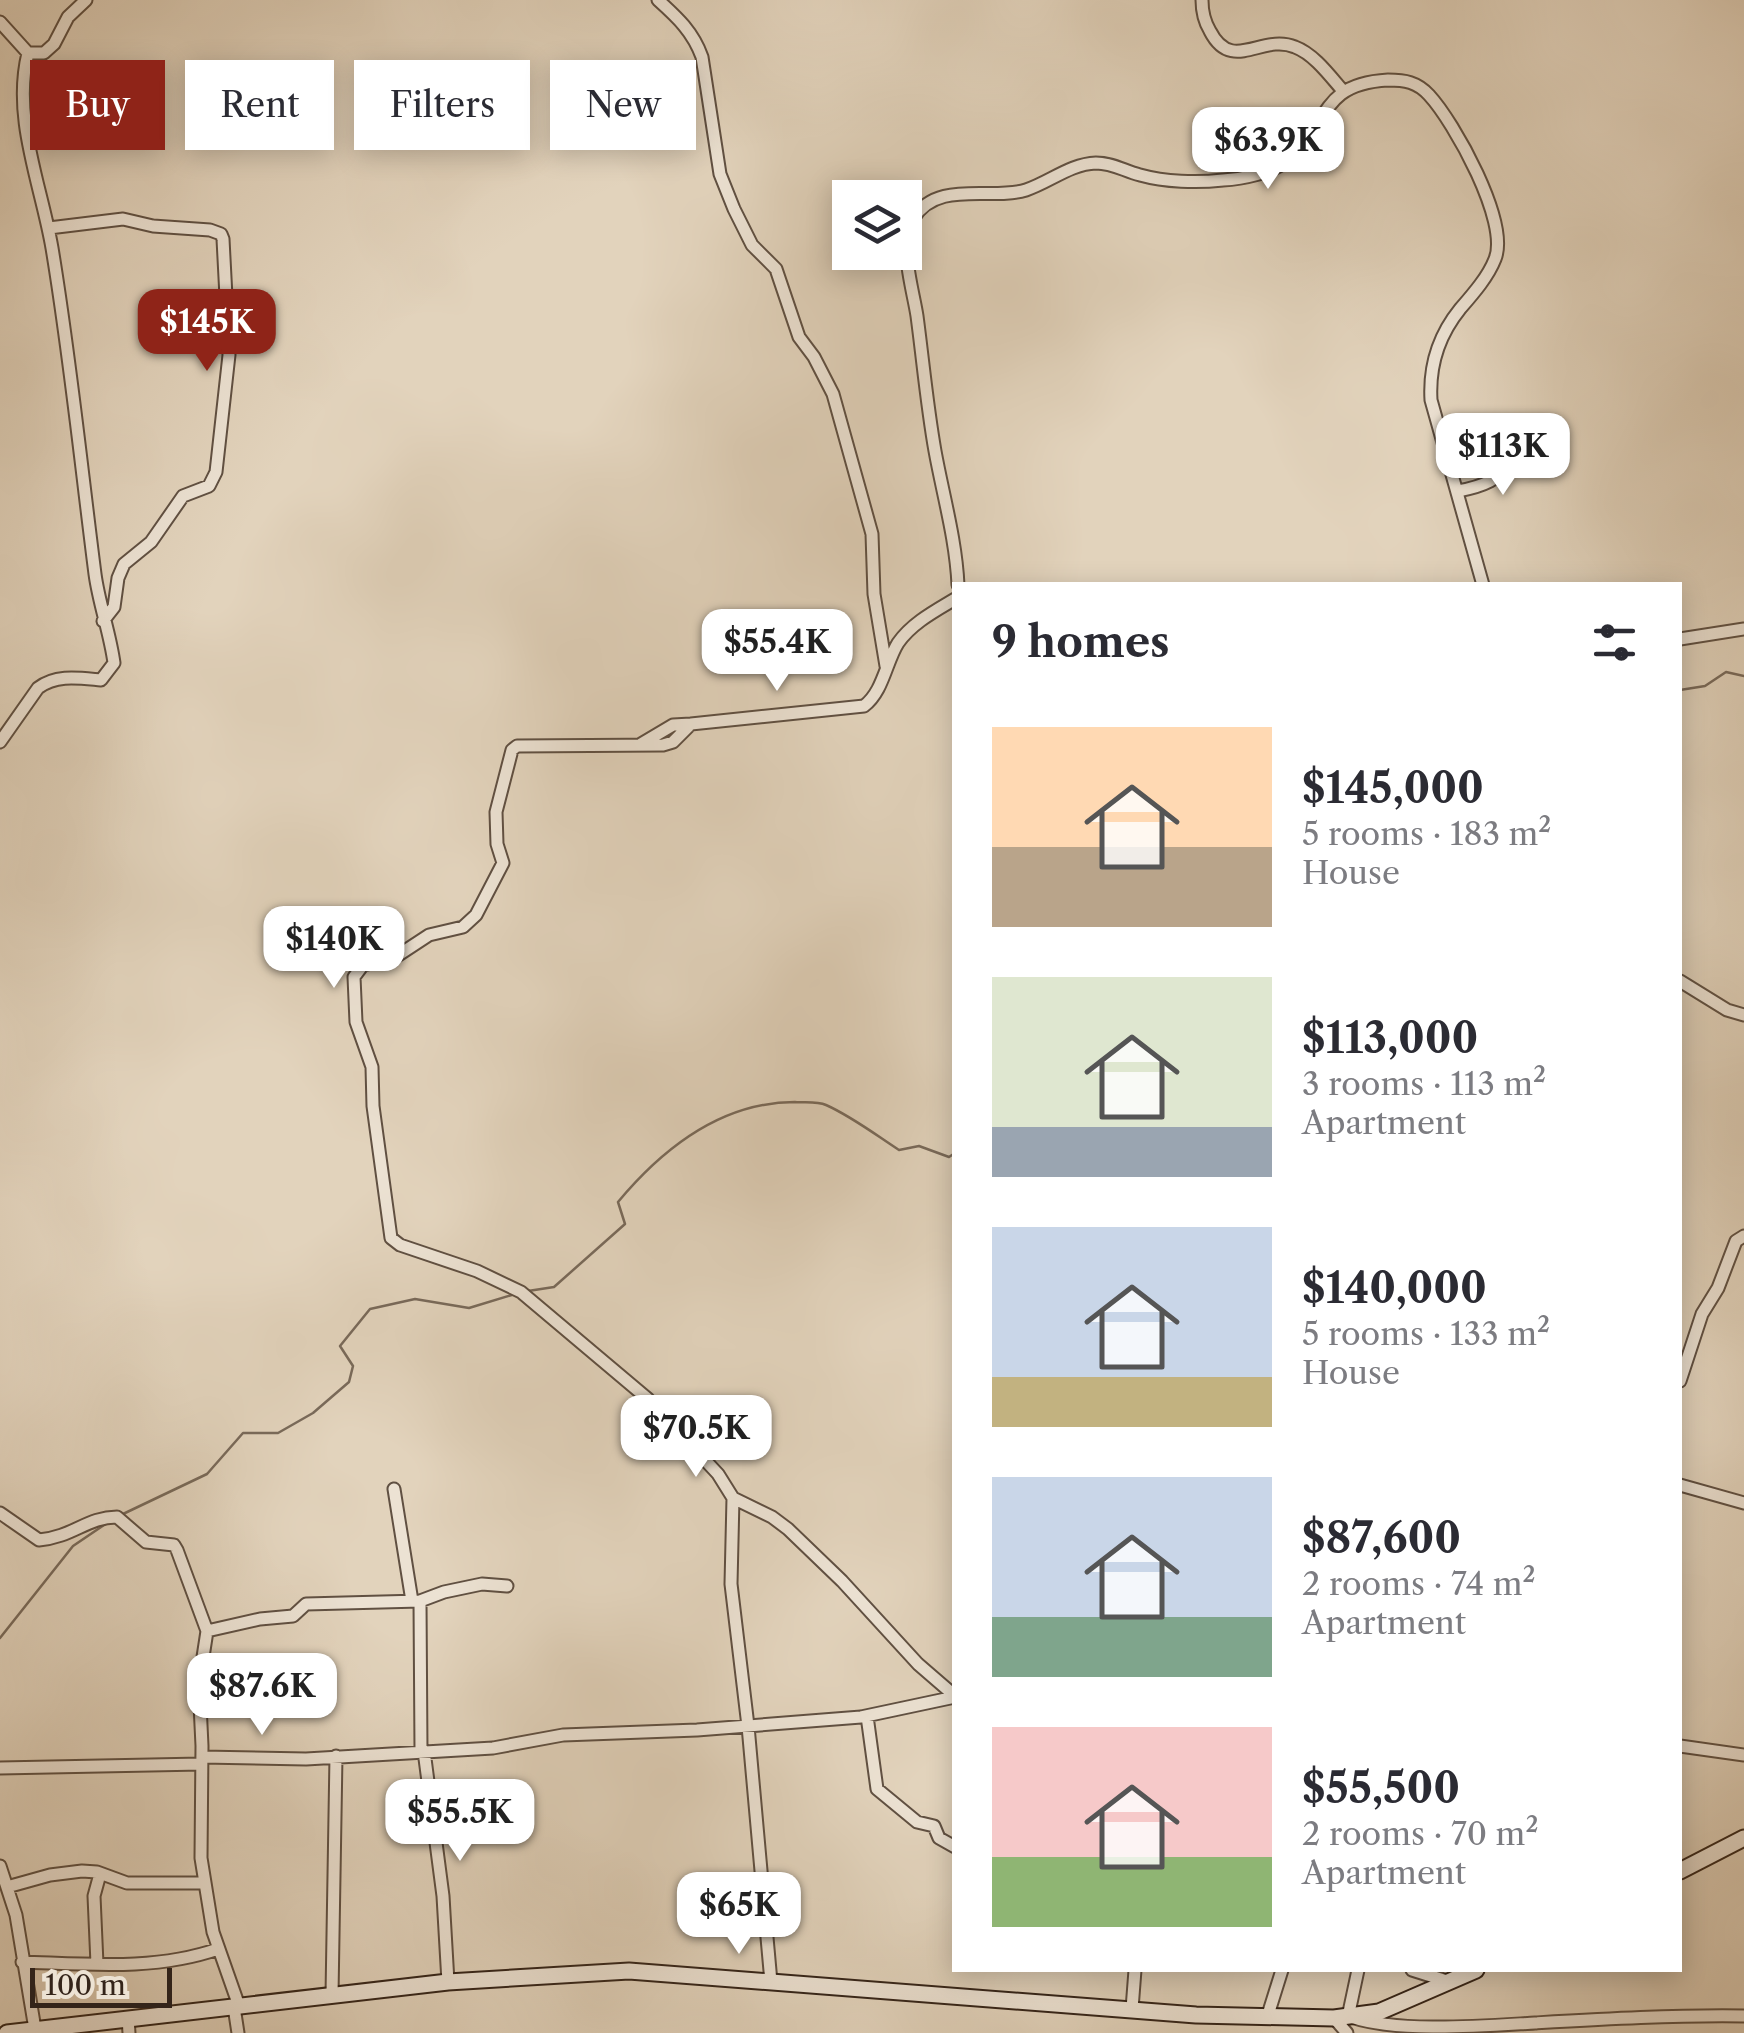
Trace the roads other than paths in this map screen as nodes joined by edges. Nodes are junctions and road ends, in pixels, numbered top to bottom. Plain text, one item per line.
1 (86, 0) edge
2 (658, 0) edge
3 (1202, 0) edge
4 (0, 22) edge
5 (28, 53) junction
6 (1343, 90) junction
7 (48, 228) junction
8 (1513, 457) dead end
9 (1458, 491) junction
10 (958, 582) edge
11 (1483, 582) edge
12 (952, 600) edge
13 (103, 622) junction
14 (1744, 629) edge
15 (1682, 639) edge
16 (886, 667) junction
17 (0, 742) edge
18 (1682, 983) edge
19 (1744, 1015) edge
20 (1744, 1236) edge
21 (1682, 1375) edge
22 (1682, 1486) edge
23 (394, 1489) dead end
24 (733, 1498) junction
25 (1744, 1503) edge
26 (0, 1513) edge
27 (507, 1586) dead end
28 (416, 1601) junction
29 (207, 1630) junction
30 (952, 1694) edge
31 (952, 1698) edge
32 (868, 1716) junction
33 (748, 1726) junction
34 (1682, 1746) edge
35 (422, 1751) junction
36 (336, 1756) junction
37 (1744, 1756) edge
38 (202, 1760) junction
39 (0, 1768) edge
40 (1744, 1838) edge
41 (952, 1844) edge
42 (0, 1866) edge
43 (1682, 1870) edge
44 (100, 1874) junction
45 (204, 1883) junction
46 (7, 1887) junction
47 (218, 1949) junction
48 (22, 1962) junction
49 (97, 1964) junction
50 (1136, 1972) edge
51 (1281, 1972) edge
52 (1357, 1972) edge
53 (1418, 1972) edge
54 (1472, 1972) edge
55 (448, 1982) junction
56 (771, 1982) junction
57 (1450, 1982) junction
58 (332, 1995) junction
59 (237, 2006) junction
60 (1132, 2009) junction
61 (1744, 2016) edge
62 (1267, 2018) junction
63 (1345, 2021) edge
64 (129, 2025) edge
65 (35, 2029) junction
66 (1381, 2031) edge
67 (7, 2033) edge
68 (238, 2033) edge

1 - 5 street
2 - 16 street
3 - 6 street
4 - 5 street
5 - 7 street
6 - 9 street
6 - 10 street
7 - 13 street
7 - 13 street
8 - 9 street
9 - 11 street
12 - 16 street
13 - 17 street
14 - 15 street
16 - 24 street
18 - 19 street
20 - 21 street
22 - 25 street
23 - 28 street
24 - 30 street
24 - 33 street
26 - 29 street
27 - 28 street
28 - 29 street
28 - 35 street
29 - 38 street
31 - 32 street
32 - 33 street
32 - 41 street
33 - 35 street
33 - 56 street
34 - 37 street
35 - 36 street
35 - 55 street
36 - 38 street
36 - 58 street
38 - 39 street
38 - 45 street
40 - 43 street
42 - 46 street
44 - 45 street
44 - 46 street
44 - 49 street
45 - 47 street
46 - 48 street
47 - 49 street
47 - 59 street
48 - 49 street
48 - 65 street
50 - 60 street
51 - 62 street
52 - 63 street
53 - 57 street
54 - 57 street
55 - 56 street
55 - 58 street
56 - 60 street
57 - 63 street
58 - 59 street
59 - 64 street
59 - 68 street
60 - 62 street
61 - 66 street
62 - 63 street
63 - 66 street
64 - 65 street
65 - 67 street

